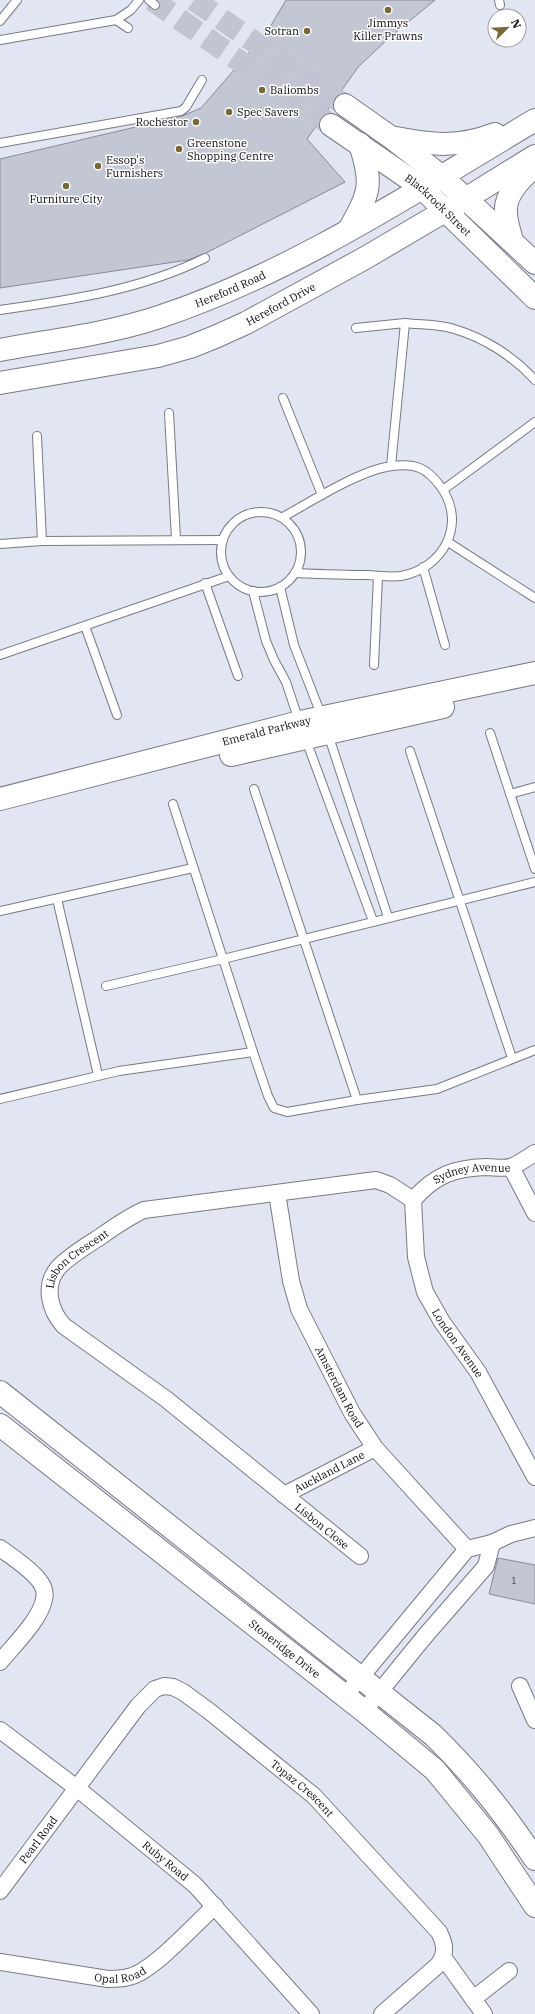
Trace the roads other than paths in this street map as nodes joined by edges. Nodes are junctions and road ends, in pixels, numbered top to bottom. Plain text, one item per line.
1 (17, 0) edge
2 (139, 0) edge
3 (116, 20) junction
4 (0, 21) edge
5 (128, 28) dead end
6 (0, 40) edge
7 (202, 80) dead end
8 (345, 105) tunnel mouth
9 (535, 119) edge
10 (331, 125) tunnel mouth
11 (392, 138) junction
12 (0, 143) edge
13 (360, 144) junction
14 (535, 156) edge
15 (535, 166) edge
16 (441, 176) junction
17 (421, 187) junction
18 (467, 198) junction
19 (446, 211) junction
20 (349, 229) junction
21 (512, 241) junction
22 (205, 258) dead end
23 (535, 263) edge
24 (535, 298) edge
25 (0, 310) edge
26 (405, 323) junction
27 (356, 328) dead end
28 (0, 350) edge
29 (535, 380) edge
30 (0, 383) edge
31 (282, 398) dead end
32 (169, 414) dead end
33 (535, 422) edge
34 (37, 436) dead end
35 (391, 466) junction
36 (443, 490) junction
37 (322, 495) junction
38 (283, 517) junction
39 (176, 539) junction
40 (222, 540) junction
41 (42, 541) junction
42 (448, 542) junction
43 (0, 544) edge
44 (423, 567) junction
45 (295, 573) junction
46 (229, 576) junction
47 (378, 576) junction
48 (205, 583) junction
49 (280, 587) junction
50 (253, 591) junction
51 (535, 598) edge
52 (85, 626) junction
53 (445, 645) dead end
54 (0, 655) edge
55 (374, 665) dead end
56 (535, 673) edge
57 (238, 676) dead end
58 (535, 683) edge
59 (117, 715) dead end
60 (325, 725) junction
61 (302, 730) junction
62 (490, 733) dead end
63 (410, 752) dead end
64 (535, 787) edge
65 (254, 789) dead end
66 (510, 794) junction
67 (0, 799) edge
68 (173, 804) dead end
69 (0, 810) edge
70 (193, 868) junction
71 (535, 869) edge
72 (535, 882) edge
73 (57, 899) junction
74 (460, 899) junction
75 (0, 911) edge
76 (388, 917) junction
77 (373, 921) junction
78 (303, 939) junction
79 (223, 959) junction
80 (106, 986) dead end
81 (535, 1050) edge
82 (253, 1052) junction
83 (512, 1058) junction
84 (98, 1075) junction
85 (0, 1098) edge
86 (357, 1100) junction
87 (535, 1153) edge
88 (510, 1167) junction
89 (277, 1193) junction
90 (413, 1200) junction
91 (535, 1213) edge
92 (0, 1392) edge
93 (0, 1425) edge
94 (375, 1448) junction
95 (535, 1477) edge
96 (284, 1495) junction
97 (535, 1528) edge
98 (492, 1543) junction
99 (0, 1548) edge
100 (467, 1549) junction
101 (360, 1556) dead end
102 (0, 1662) edge
103 (362, 1677) junction
104 (520, 1686) dead end
105 (380, 1692) junction
106 (345, 1696) junction
107 (364, 1711) junction
108 (535, 1720) edge
109 (0, 1730) edge
110 (78, 1789) junction
111 (535, 1859) edge
112 (0, 1891) edge
113 (215, 1906) junction
114 (535, 1906) edge
115 (443, 1957) junction
116 (0, 1962) edge
117 (510, 1971) dead end
118 (473, 1999) junction
119 (311, 2014) edge
120 (382, 2014) edge
121 (484, 2014) edge

1 - 4 lane
2 - 3 lane
3 - 5 lane
3 - 6 lane
7 - 12 lane
8 - 11 street
9 - 11 street
9 - 16 street
10 - 13 street, Blackrock Street
11 - 16 street
13 - 17 street, Blackrock Street
13 - 20 street
14 - 18 street, Hereford Drive
15 - 21 street
16 - 17 street, Hereford Road
16 - 18 street
17 - 19 street, Blackrock Street
17 - 20 street, Hereford Road
18 - 19 street, Hereford Drive
18 - 21 street
19 - 24 street, Blackrock Street
19 - 30 street, Hereford Drive
20 - 28 street, Hereford Road
21 - 23 street
22 - 25 lane
26 - 27 lane
26 - 29 lane
26 - 35 lane
31 - 37 lane
32 - 39 lane
33 - 36 lane
34 - 41 lane
35 - 36 lane
35 - 37 lane
36 - 42 lane
37 - 38 lane
38 - 40 lane
38 - 45 lane
39 - 40 lane
39 - 41 lane
40 - 46 lane
41 - 43 lane
42 - 44 lane
42 - 51 lane
44 - 47 lane
44 - 53 lane
45 - 47 lane
45 - 49 lane
46 - 48 lane
46 - 50 lane
47 - 55 lane
48 - 52 lane
48 - 57 lane
49 - 50 lane
49 - 60 lane
50 - 61 lane
52 - 54 lane
52 - 59 lane
56 - 60 street, Emerald Parkway
58 - 60 street, Emerald Parkway
60 - 61 street, Emerald Parkway
60 - 76 lane
61 - 67 street, Emerald Parkway
61 - 69 street, Emerald Parkway
61 - 77 lane
62 - 66 lane
63 - 74 lane
64 - 66 lane
65 - 78 lane
66 - 71 lane
68 - 70 lane
70 - 73 lane
70 - 79 lane
72 - 74 lane
73 - 75 lane
73 - 84 lane
74 - 76 lane
74 - 83 lane
76 - 77 lane
77 - 78 lane
78 - 79 lane
78 - 86 lane
79 - 80 lane
79 - 82 lane
81 - 83 lane
82 - 84 lane
82 - 86 lane
83 - 86 lane
84 - 85 lane
87 - 88 street, Sydney Avenue
88 - 90 street, Sydney Avenue
88 - 91 street
89 - 90 street, Lisbon Crescent
89 - 94 street, Amsterdam Road
89 - 96 street, Lisbon Crescent
90 - 95 street, London Avenue
92 - 103 street
93 - 106 street, Stoneridge Drive
94 - 96 street, Auckland Lane
94 - 100 street, Amsterdam Road
96 - 101 street, Lisbon Close
97 - 98 street
98 - 100 street
98 - 105 street
99 - 102 street
100 - 103 street
103 - 105 street
103 - 106 street
104 - 108 street
105 - 107 street
105 - 111 street
106 - 107 street, Stoneridge Drive
107 - 114 street, Stoneridge Drive
109 - 110 street, Ruby Road
110 - 112 street, Pearl Road
110 - 113 street, Ruby Road
110 - 115 street, Topaz Crescent
113 - 116 street, Opal Road
113 - 119 street, Ruby Road
115 - 118 street
115 - 120 street
117 - 118 street
118 - 121 street

